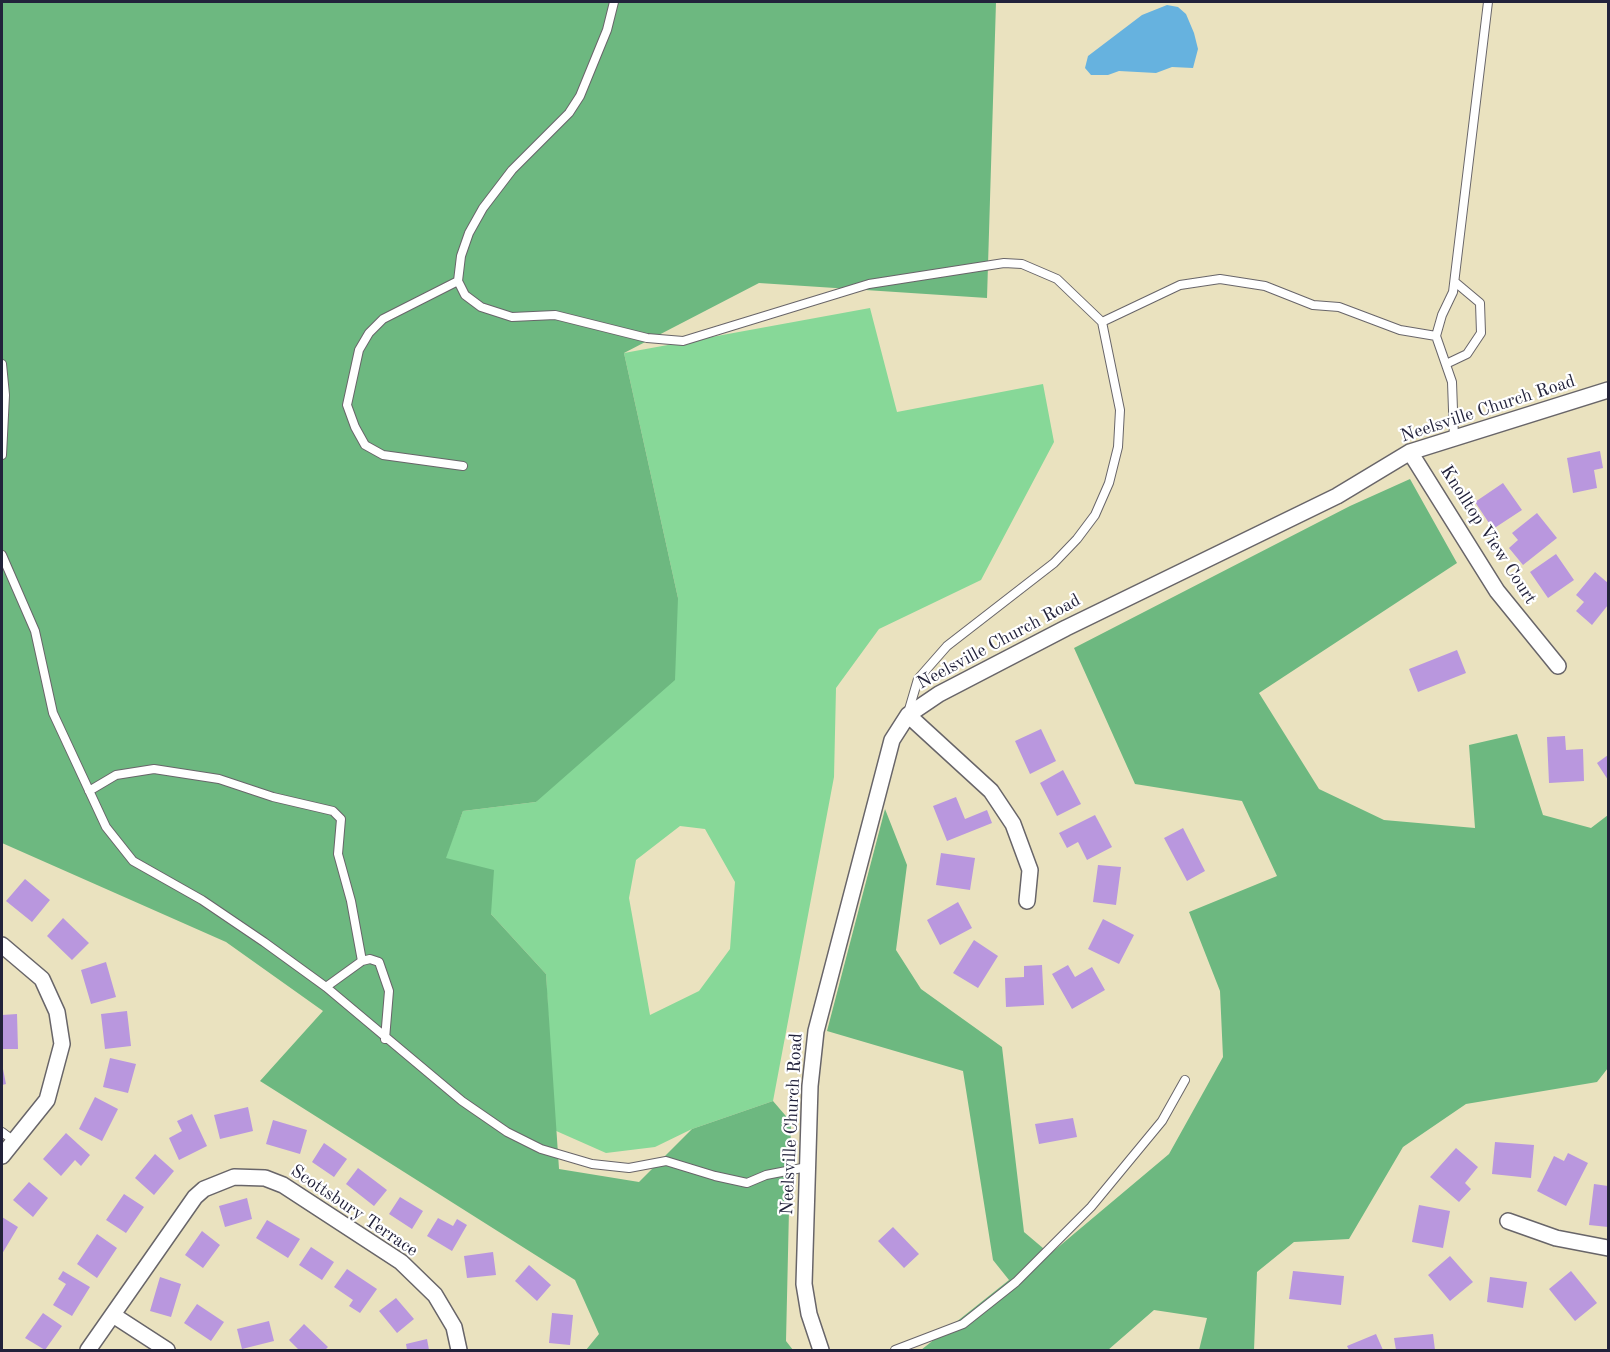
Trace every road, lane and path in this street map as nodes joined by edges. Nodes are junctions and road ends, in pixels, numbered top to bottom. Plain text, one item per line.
1 (614, 2) edge
2 (1488, 2) edge
3 (458, 281) junction
4 (1455, 282) junction
5 (1102, 321) junction
6 (1436, 336) junction
7 (1446, 363) junction
8 (2, 364) edge
9 (1608, 390) edge
10 (1454, 438) junction
11 (1410, 452) junction
12 (2, 454) edge
13 (463, 466) dead end
14 (2, 555) edge
15 (1558, 666) dead end
16 (908, 715) junction
17 (88, 791) junction
18 (1027, 901) dead end
19 (2, 945) edge
20 (362, 961) junction
21 (326, 987) junction
22 (386, 1039) junction
23 (1185, 1080) dead end
24 (8, 1136) edge
25 (2, 1156) edge
26 (807, 1167) junction
27 (1508, 1221) dead end
28 (1608, 1248) edge
29 (113, 1314) junction
30 (87, 1350) edge
31 (167, 1350) edge
32 (459, 1350) edge
33 (821, 1350) edge
34 (895, 1350) edge

1 - 3 lane
2 - 4 lane
3 - 5 lane
3 - 13 lane
4 - 6 lane
4 - 7 lane
5 - 6 lane
5 - 16 lane
6 - 7 lane
7 - 10 lane
8 - 12 lane
9 - 10 street, Neelsville Church Road
10 - 11 street, Neelsville Church Road
11 - 15 street, Knolltop View Court
11 - 16 street, Neelsville Church Road
14 - 17 lane
16 - 18 street
16 - 26 street, Neelsville Church Road
17 - 20 lane
17 - 21 lane
19 - 24 street
20 - 21 lane
20 - 22 lane
21 - 22 lane
22 - 26 lane
23 - 34 lane
24 - 25 street
26 - 33 street, Neelsville Church Road
27 - 28 street
29 - 30 street, Scottsbury Terrace
29 - 31 street
29 - 32 street, Scottsbury Terrace

